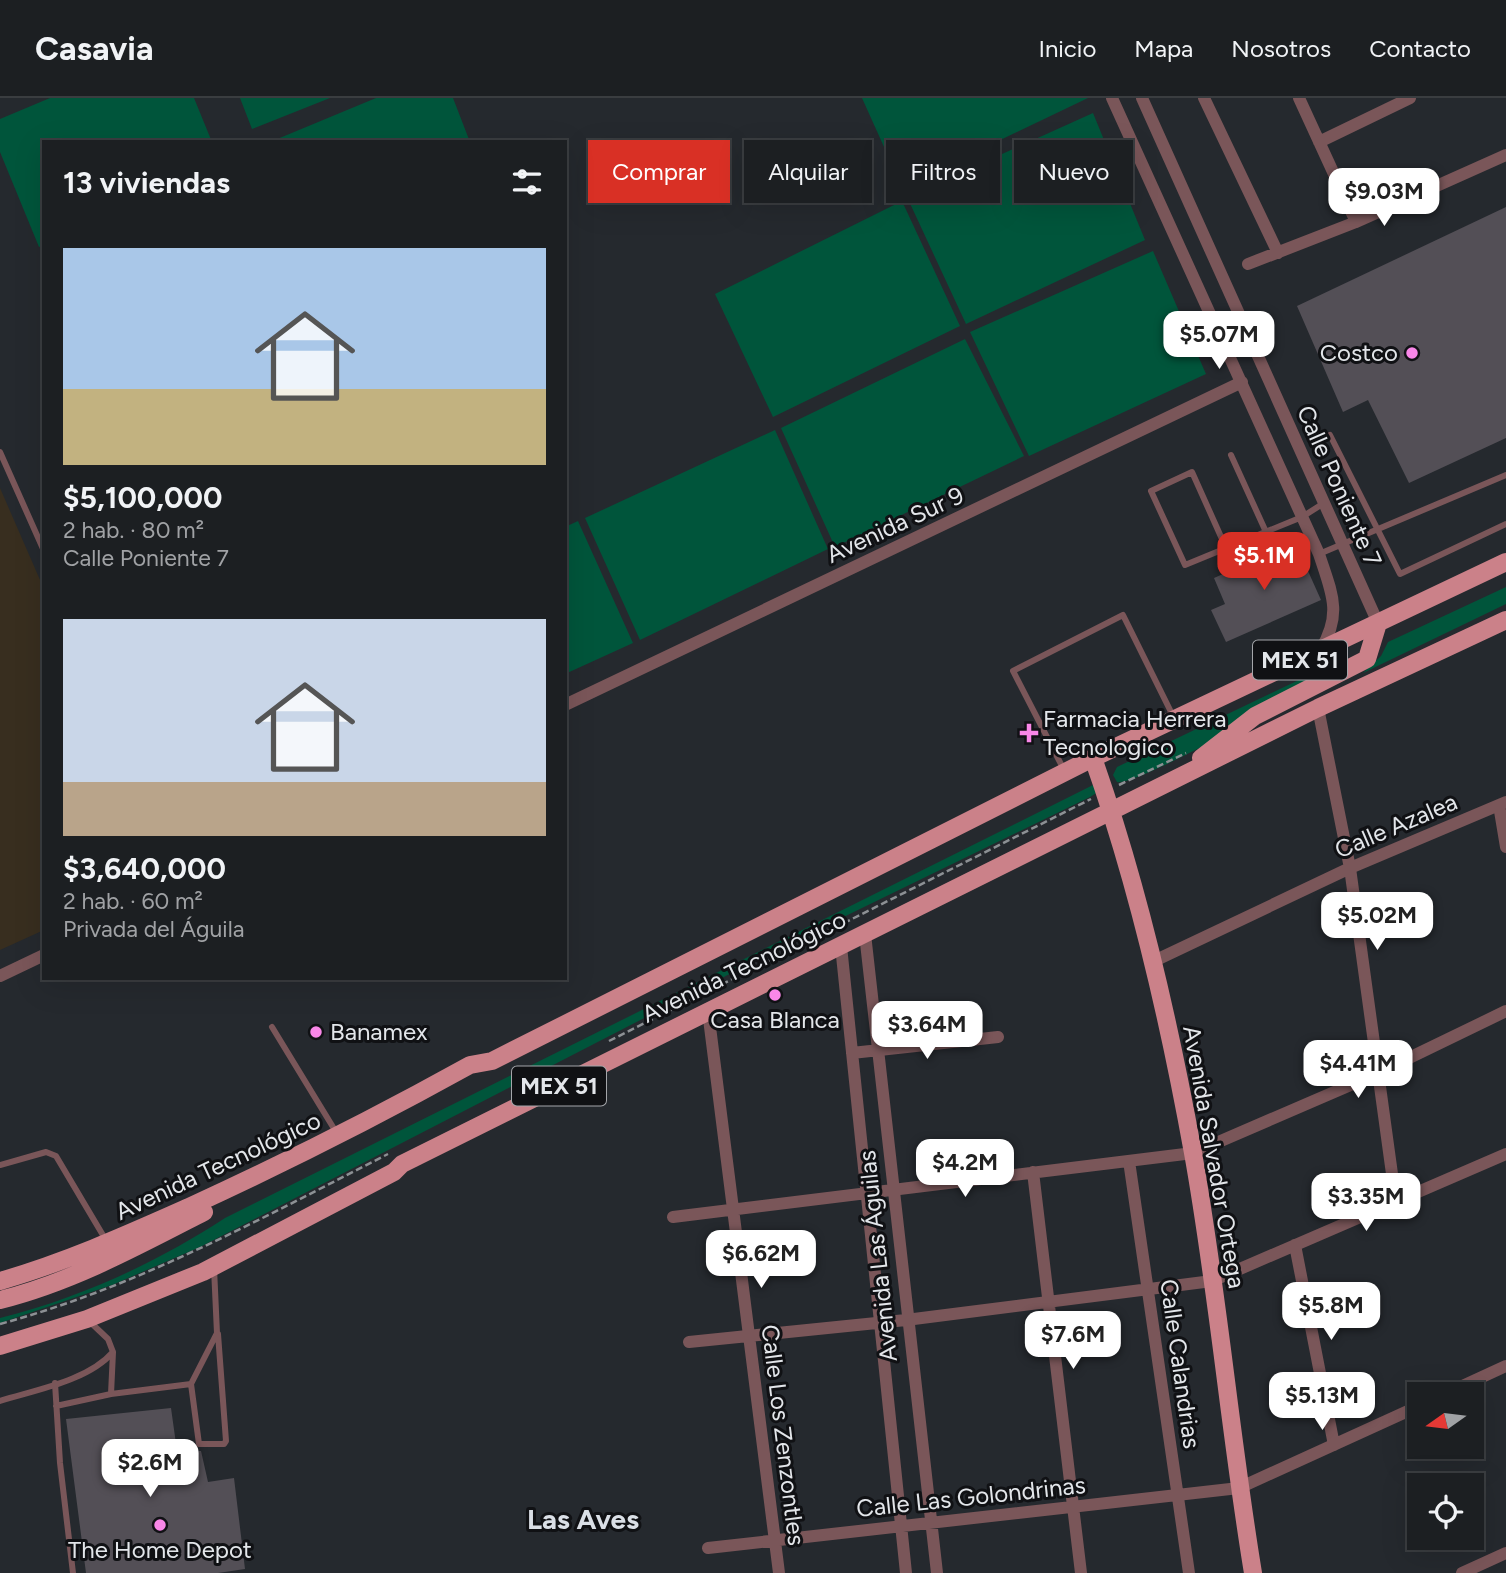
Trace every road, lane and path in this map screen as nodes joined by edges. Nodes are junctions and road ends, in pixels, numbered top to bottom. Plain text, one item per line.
1 (1112, 98) edge
2 (1142, 98) edge
3 (1204, 98) edge
4 (1299, 98) edge
5 (1406, 99) edge
6 (1319, 142) junction
7 (1506, 155) edge
8 (1356, 222) junction
9 (1278, 253) junction
10 (1248, 264) dead end
11 (1242, 382) junction
12 (1331, 435) dead end
13 (0, 452) edge
14 (1231, 455) dead end
15 (1505, 478) edge
16 (1324, 503) junction
17 (1303, 517) junction
18 (1506, 524) edge
19 (1379, 531) junction
20 (1266, 532) junction
21 (1342, 542) junction
22 (42, 546) edge
23 (1226, 548) junction
24 (1319, 554) junction
25 (1506, 562) edge
26 (1506, 620) edge
27 (1378, 623) junction
28 (1321, 650) junction
29 (567, 704) edge
30 (1318, 708) junction
31 (1174, 719) junction
32 (1093, 758) junction
33 (1065, 772) junction
34 (1174, 780) junction
35 (1503, 803) edge
36 (1112, 811) junction
37 (1506, 847) edge
38 (1350, 868) junction
39 (865, 934) junction
40 (841, 946) junction
41 (42, 956) edge
42 (1152, 962) junction
43 (0, 976) edge
44 (709, 1011) junction
45 (1506, 1011) edge
46 (272, 1027) dead end
47 (998, 1037) dead end
48 (877, 1050) junction
49 (852, 1053) junction
50 (492, 1060) junction
51 (1376, 1074) junction
52 (339, 1137) junction
53 (1193, 1153) junction
54 (1506, 1154) edge
55 (1129, 1161) junction
56 (402, 1164) junction
57 (0, 1166) edge
58 (1033, 1172) junction
59 (892, 1192) junction
60 (866, 1195) junction
61 (1395, 1203) junction
62 (734, 1209) junction
63 (673, 1217) dead end
64 (108, 1244) junction
65 (1295, 1245) junction
66 (214, 1266) junction
67 (0, 1281) edge
68 (1212, 1281) junction
69 (1148, 1289) junction
70 (0, 1300) edge
71 (1048, 1301) junction
72 (87, 1319) junction
73 (906, 1320) junction
74 (882, 1322) junction
75 (217, 1332) junction
76 (750, 1334) junction
77 (0, 1336) edge
78 (689, 1342) dead end
79 (0, 1346) edge
80 (113, 1352) junction
81 (1506, 1366) edge
82 (1471, 1382) edge
83 (55, 1384) junction
84 (191, 1384) junction
85 (111, 1394) junction
86 (0, 1401) edge
87 (56, 1406) junction
88 (1407, 1412) edge
89 (1334, 1445) junction
90 (1239, 1488) junction
91 (1177, 1495) junction
92 (1073, 1507) junction
93 (931, 1521) junction
94 (900, 1525) junction
95 (776, 1540) junction
96 (708, 1548) dead end
97 (1506, 1553) edge
98 (73, 1573) edge
99 (779, 1573) edge
100 (906, 1573) edge
101 (937, 1573) edge
102 (1081, 1573) edge
103 (1189, 1573) edge
104 (1253, 1573) edge
105 (1462, 1573) edge

1 - 11 street, Calle Poniente 7
2 - 16 street, Calle Poniente 7
3 - 9 street
4 - 6 street
5 - 6 street
6 - 8 street
7 - 8 street
8 - 9 street
9 - 10 street
11 - 17 street, Calle Poniente 7
11 - 29 street, Avenida Sur 9
12 - 19 lane
13 - 22 lane
14 - 20 lane
15 - 19 lane
16 - 17 lane
16 - 21 street, Calle Poniente 7
17 - 20 lane
17 - 24 street, Calle Poniente 7
18 - 19 lane
19 - 21 lane
20 - 23 lane
21 - 24 lane
21 - 27 street, Calle Poniente 7
23 - 23 lane
24 - 28 street, Calle Poniente 7
25 - 27 main road, Avenida Tecnológico / MEX 51
26 - 30 main road, Avenida Tecnológico / MEX 51
27 - 28 main road, Avenida Tecnológico / MEX 51
27 - 34 main road
28 - 31 main road, Avenida Tecnológico / MEX 51
30 - 34 main road, Avenida Tecnológico / MEX 51
30 - 38 street
31 - 32 main road, Avenida Tecnológico / MEX 51
31 - 33 lane
32 - 33 main road, Avenida Tecnológico / MEX 51
32 - 36 main road, Avenida Salvador Ortega
33 - 50 main road, Avenida Tecnológico / MEX 51
34 - 36 main road, Avenida Tecnológico / MEX 51
35 - 37 street
35 - 38 street, Calle Azalea
36 - 39 main road, Avenida Tecnológico / MEX 51
36 - 42 main road, Avenida Salvador Ortega
38 - 42 street, Calle Azalea
38 - 51 street
39 - 40 main road, Avenida Tecnológico / MEX 51
39 - 48 street, Avenida Las Águilas
40 - 44 main road, Avenida Tecnológico / MEX 51
40 - 49 street, Avenida Las Águilas
41 - 43 street
42 - 53 main road, Avenida Salvador Ortega
44 - 56 main road, Avenida Tecnológico / MEX 51
44 - 62 street, Calle Los Zenzontles
45 - 51 street
46 - 52 lane
47 - 48 street
48 - 49 street
48 - 59 street, Avenida Las Águilas
49 - 60 street, Avenida Las Águilas
50 - 52 main road, Avenida Tecnológico / MEX 51
50 - 70 main road
51 - 53 street
51 - 61 street
52 - 64 main road, Avenida Tecnológico / MEX 51
53 - 55 street
53 - 68 main road, Avenida Salvador Ortega
54 - 61 street
55 - 58 street
55 - 69 street, Calle Calandrias
56 - 66 main road, Avenida Tecnológico / MEX 51
56 - 77 main road
57 - 64 lane
58 - 59 street
58 - 71 street
59 - 60 street
59 - 73 street, Avenida Las Águilas
60 - 62 street
60 - 74 street, Avenida Las Águilas
61 - 65 street
62 - 63 street
62 - 76 street, Calle Los Zenzontles
64 - 67 main road, Avenida Tecnológico / MEX 51
65 - 68 street
65 - 89 street
66 - 72 main road, Avenida Tecnológico / MEX 51
66 - 75 lane
68 - 69 street
68 - 90 main road, Avenida Salvador Ortega
69 - 71 street
69 - 91 street, Calle Calandrias
71 - 73 street
71 - 92 street
72 - 79 main road, Avenida Tecnológico / MEX 51
72 - 80 lane
73 - 74 street
73 - 93 street, Avenida Las Águilas
74 - 76 street
74 - 94 street, Avenida Las Águilas
75 - 84 lane
75 - 84 lane
76 - 78 street
76 - 95 street, Calle Los Zenzontles
80 - 83 lane
80 - 85 lane
81 - 82 street
83 - 86 lane
83 - 87 lane
84 - 85 lane
85 - 87 lane
87 - 98 lane
88 - 89 street, Calle Las Golondrinas
89 - 90 street, Calle Las Golondrinas
90 - 91 street, Calle Las Golondrinas
90 - 104 main road, Avenida Salvador Ortega
91 - 92 street, Calle Las Golondrinas
91 - 103 street, Calle Calandrias
92 - 93 street, Calle Las Golondrinas
92 - 102 street
93 - 94 street, Calle Las Golondrinas
93 - 101 street, Avenida Las Águilas
94 - 95 street, Calle Las Golondrinas
94 - 100 street, Avenida Las Águilas
95 - 96 street, Calle Las Golondrinas
95 - 99 street, Calle Los Zenzontles
97 - 105 street

